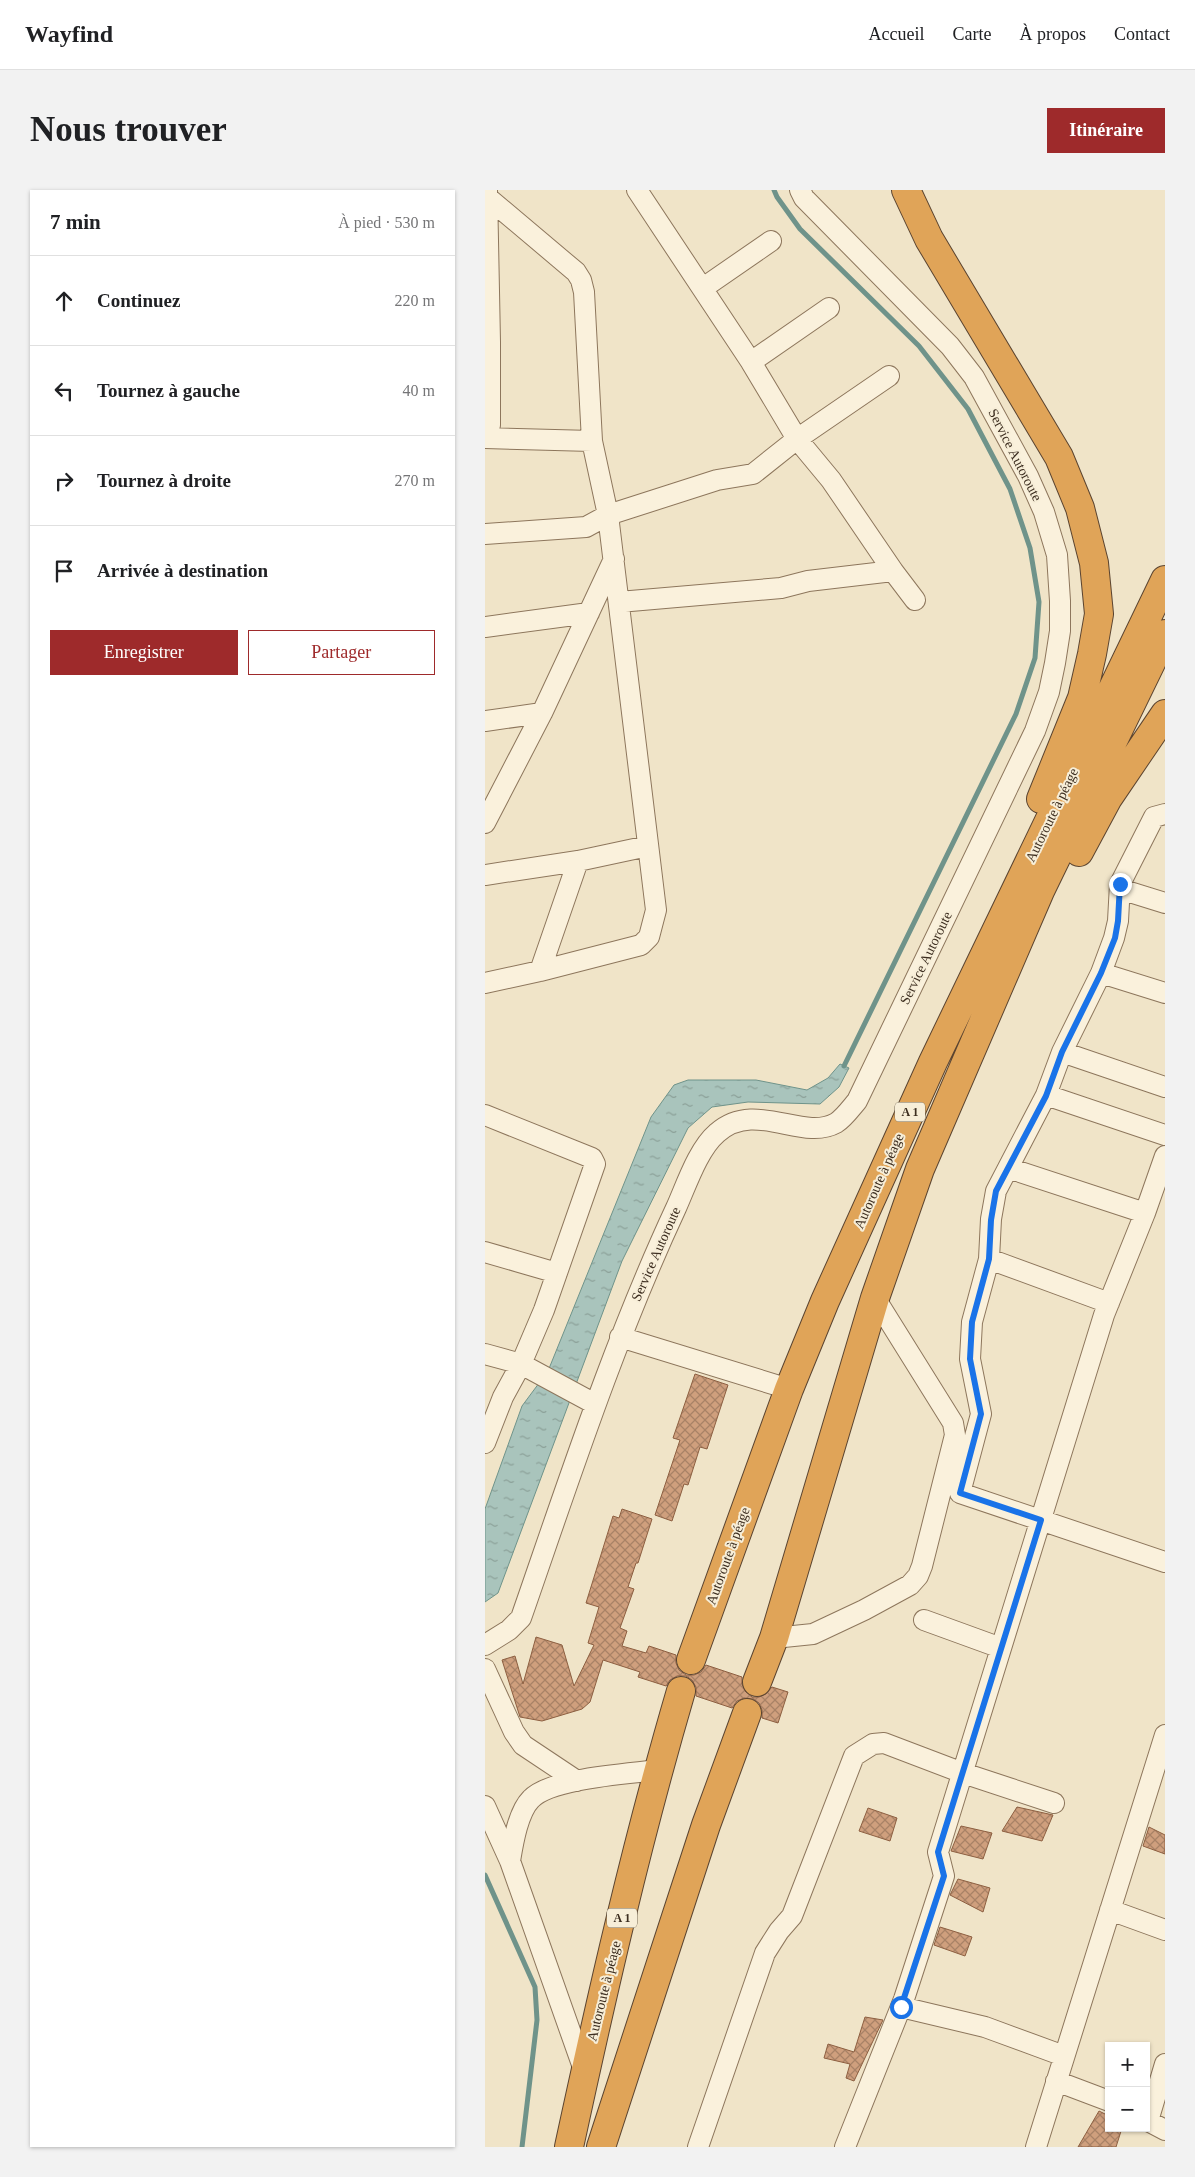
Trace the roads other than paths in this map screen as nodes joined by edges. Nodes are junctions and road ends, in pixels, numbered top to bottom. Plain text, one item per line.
1 (637, 190) edge
2 (799, 190) edge
3 (906, 190) edge
4 (487, 194) edge
5 (771, 241) dead end
6 (703, 288) junction
7 (829, 308) dead end
8 (488, 342) edge
9 (751, 362) junction
10 (889, 376) dead end
11 (485, 438) edge
12 (797, 439) junction
13 (591, 441) junction
14 (608, 515) junction
15 (485, 534) edge
16 (614, 559) junction
17 (893, 571) junction
18 (1165, 580) edge
19 (915, 600) dead end
20 (619, 602) junction
21 (589, 613) junction
22 (485, 627) edge
23 (1165, 634) edge
24 (542, 713) junction
25 (1165, 714) edge
26 (485, 721) edge
27 (1165, 814) edge
28 (485, 823) edge
29 (648, 846) junction
30 (578, 861) junction
31 (485, 875) edge
32 (1120, 889) junction
33 (1165, 903) edge
34 (541, 972) junction
35 (1101, 973) junction
36 (485, 983) edge
37 (1165, 994) edge
38 (971, 1051) junction
39 (1062, 1052) junction
40 (933, 1062) junction
41 (1165, 1087) edge
42 (1046, 1096) junction
43 (485, 1115) edge
44 (1165, 1136) edge
45 (1165, 1156) edge
46 (1008, 1168) junction
47 (1145, 1213) junction
48 (485, 1252) edge
49 (989, 1259) junction
50 (557, 1273) junction
51 (875, 1298) junction
52 (1109, 1303) junction
53 (620, 1337) junction
54 (485, 1354) edge
55 (529, 1369) junction
56 (789, 1389) junction
57 (595, 1404) junction
58 (485, 1443) edge
59 (1041, 1520) junction
60 (1165, 1562) edge
61 (923, 1620) dead end
62 (773, 1638) junction
63 (485, 1645) edge
64 (1001, 1648) junction
65 (691, 1660) dead end
66 (485, 1668) edge
67 (757, 1682) dead end
68 (681, 1691) dead end
69 (747, 1713) dead end
70 (1165, 1735) edge
71 (658, 1770) junction
72 (963, 1773) junction
73 (577, 1781) junction
74 (1055, 1803) dead end
75 (485, 1806) edge
76 (510, 1861) junction
77 (1110, 1910) junction
78 (1165, 1930) edge
79 (901, 2007) junction
80 (1064, 2056) junction
81 (1165, 2064) edge
82 (585, 2073) junction
83 (1056, 2081) junction
84 (1105, 2099) edge
85 (1153, 2123) edge
86 (569, 2147) edge
87 (601, 2147) edge
88 (698, 2147) edge
89 (845, 2147) edge
90 (1036, 2147) edge

1 - 6 street
2 - 53 street, Service Autoroute
3 - 40 highway
4 - 8 street
4 - 13 street
5 - 6 street
6 - 9 street
7 - 9 street
8 - 11 street
9 - 12 street
10 - 12 street
11 - 13 street
12 - 14 street
12 - 17 street
13 - 14 street
14 - 15 street
14 - 16 street
16 - 20 street
16 - 21 street
17 - 19 street
17 - 20 street
18 - 40 highway, Autoroute à péage / A 1
20 - 29 street
21 - 22 street
21 - 24 street
23 - 38 highway, A 1
24 - 26 street
24 - 28 street
25 - 38 highway
27 - 32 street
29 - 30 street
29 - 34 street
30 - 31 street
30 - 34 street
32 - 33 street
32 - 35 street
34 - 36 street
35 - 37 street
35 - 39 street
38 - 51 highway, A 1
39 - 41 street
39 - 42 street
40 - 56 highway, Autoroute à péage / A 1
42 - 44 street
42 - 46 street
43 - 50 street
45 - 47 street
46 - 47 street
46 - 49 street
47 - 52 street
48 - 50 street
49 - 52 street
49 - 59 street
50 - 55 street
51 - 62 highway, A 1
51 - 62 street
52 - 59 street
53 - 56 street
53 - 57 street, Service Autoroute
54 - 55 street
55 - 57 street
55 - 58 street
56 - 65 highway, Autoroute à péage / A 1
57 - 63 street, Service Autoroute
59 - 60 street
59 - 64 street
61 - 64 street
62 - 67 highway, A 1
64 - 72 street
66 - 73 street
68 - 71 highway, Autoroute à péage / A 1
69 - 87 highway
70 - 77 street
71 - 73 street
71 - 82 highway, Autoroute à péage / A 1
72 - 74 street
72 - 79 street
72 - 88 street
73 - 76 street
75 - 76 street
76 - 82 street
77 - 78 street
77 - 80 street
79 - 80 street
79 - 89 street
80 - 83 street
81 - 85 street
82 - 86 highway, Autoroute à péage / A 1
83 - 84 street
83 - 90 street

